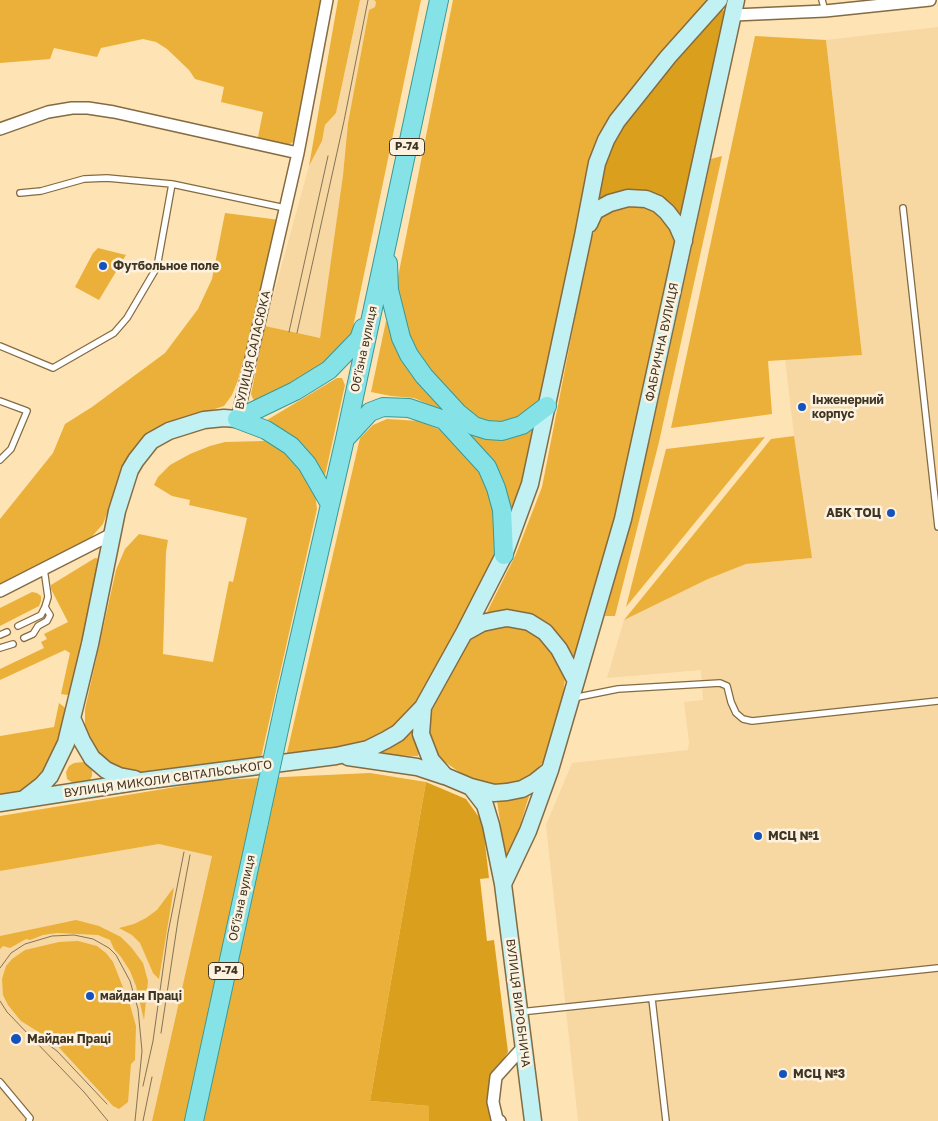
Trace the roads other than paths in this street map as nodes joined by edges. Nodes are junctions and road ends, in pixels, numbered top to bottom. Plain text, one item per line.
1 (327, 0) edge
2 (439, 0) edge
3 (719, 0) edge
4 (930, 0) edge
5 (823, 6) edge
6 (735, 8) edge
7 (0, 129) edge
8 (298, 153) junction
9 (172, 184) junction
10 (20, 193) dead end
11 (285, 208) junction
12 (903, 208) dead end
13 (390, 225) junction
14 (584, 236) junction
15 (684, 241) junction
16 (376, 293) junction
17 (0, 346) edge
18 (0, 401) edge
19 (547, 406) junction
20 (237, 419) junction
21 (345, 439) junction
22 (0, 460) edge
23 (330, 504) junction
24 (938, 527) edge
25 (112, 534) junction
26 (504, 555) junction
27 (44, 569) junction
28 (0, 591) edge
29 (45, 607) junction
30 (18, 626) dead end
31 (7, 632) dead end
32 (464, 633) junction
33 (0, 636) edge
34 (24, 638) dead end
35 (13, 644) dead end
36 (0, 648) edge
37 (576, 681) junction
38 (571, 698) junction
39 (938, 701) edge
40 (423, 706) junction
41 (72, 718) junction
42 (336, 756) junction
43 (550, 770) junction
44 (445, 776) junction
45 (142, 781) junction
46 (471, 787) junction
47 (24, 799) junction
48 (0, 803) edge
49 (503, 884) junction
50 (938, 968) edge
51 (652, 999) junction
52 (520, 1012) junction
53 (524, 1046) junction
54 (0, 1082) edge
55 (29, 1121) edge
56 (194, 1121) edge
57 (500, 1121) edge
58 (533, 1121) edge
59 (666, 1121) edge

1 - 8 street, ВУЛИЦЯ САЛАСЮКА
2 - 13 main road, Обʼїзна вулиця / Р-74
3 - 14 main road
4 - 5 street
5 - 6 street
6 - 15 main road, ФАБРИЧНА ВУЛИЦЯ
7 - 8 street
8 - 11 street, ВУЛИЦЯ САЛАСЮКА
9 - 10 lane
9 - 11 lane
9 - 17 lane
11 - 20 street, ВУЛИЦЯ САЛАСЮКА
12 - 24 lane
13 - 16 main road, Обʼїзна вулиця / Р-74
13 - 19 main road
14 - 15 main road
14 - 19 main road
15 - 37 main road, ФАБРИЧНА ВУЛИЦЯ
16 - 20 main road
16 - 21 main road, Обʼїзна вулиця / Р-74
18 - 22 lane
19 - 26 main road
20 - 23 main road
20 - 25 main road, ВУЛИЦЯ САЛАСЮКА
21 - 23 main road, Обʼїзна вулиця / Р-74
21 - 26 main road
23 - 56 main road, Обʼїзна вулиця / Р-74, bridge
25 - 27 street
25 - 41 main road, ВУЛИЦЯ САЛАСЮКА
26 - 32 main road
27 - 28 street
27 - 29 lane
29 - 30 lane
29 - 34 lane
31 - 33 lane
32 - 37 main road
32 - 40 main road
35 - 36 lane
37 - 38 main road
38 - 39 lane
38 - 43 main road
40 - 42 main road
40 - 44 main road
41 - 45 main road
41 - 47 main road, ВУЛИЦЯ САЛАСЮКА
42 - 44 main road
42 - 45 main road, ВУЛИЦЯ МИКОЛИ СВІТАЛЬСЬКОГО
43 - 46 main road
43 - 49 main road
44 - 46 main road
45 - 47 main road, ВУЛИЦЯ МИКОЛИ СВІТАЛЬСЬКОГО
46 - 49 main road, ВУЛИЦЯ ВИРОБНИЧА
47 - 48 main road, ВУЛИЦЯ МИКОЛИ СВІТАЛЬСЬКОГО
49 - 52 main road, ВУЛИЦЯ ВИРОБНИЧА
50 - 51 lane
51 - 52 lane
51 - 59 lane
52 - 53 main road, ВУЛИЦЯ ВИРОБНИЧА
53 - 57 street
53 - 58 main road, ВУЛИЦЯ ВИРОБНИЧА
54 - 55 lane

